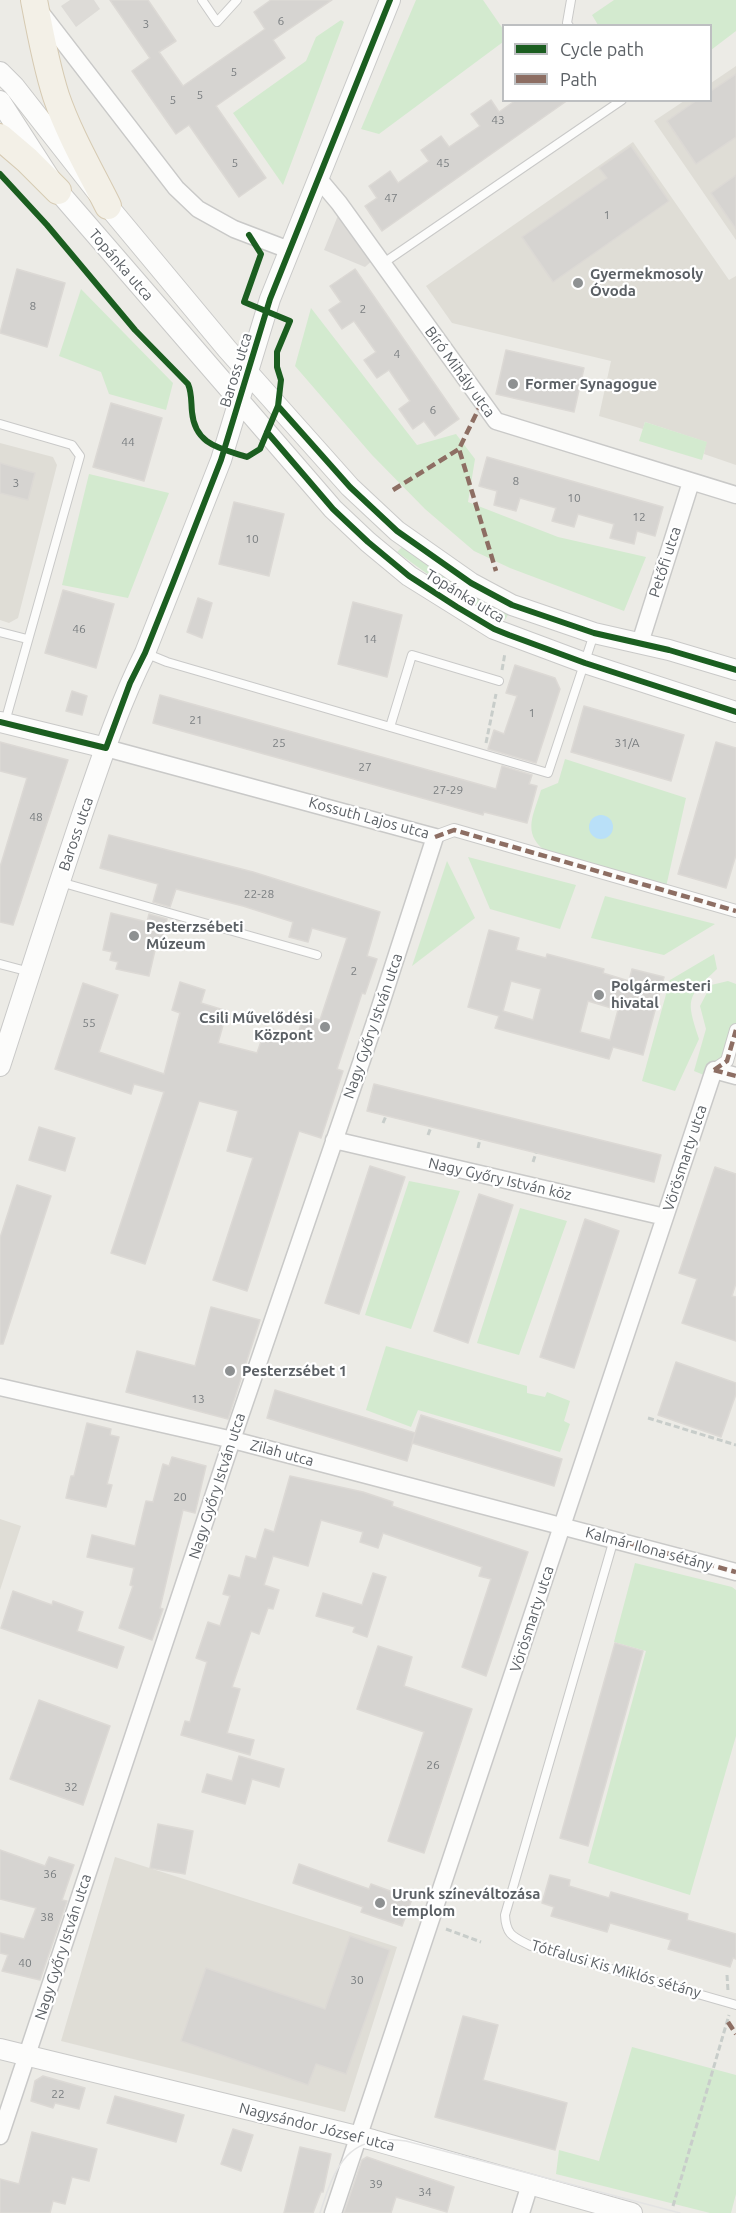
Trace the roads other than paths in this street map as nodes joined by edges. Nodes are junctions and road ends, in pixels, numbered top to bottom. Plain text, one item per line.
1 (202, 0) edge
2 (237, 0) edge
3 (390, 0) edge
4 (571, 0) edge
5 (34, 3) edge
6 (568, 24) edge
7 (0, 72) edge
8 (0, 101) edge
9 (619, 102) edge
10 (0, 137) edge
11 (318, 178) junction
12 (58, 191) junction
13 (108, 206) junction
14 (289, 250) junction
15 (382, 264) junction
16 (248, 372) junction
17 (240, 402) junction
18 (0, 424) edge
19 (691, 482) junction
20 (736, 495) edge
21 (0, 632) edge
22 (594, 633) junction
23 (27, 639) junction
24 (639, 643) junction
25 (145, 654) junction
26 (585, 663) junction
27 (736, 670) edge
28 (499, 681) dead end
29 (736, 712) edge
30 (2, 722) edge
31 (390, 727) junction
32 (106, 748) junction
33 (435, 837) junction
34 (59, 882) junction
35 (736, 911) edge
36 (317, 955) dead end
37 (0, 964) edge
38 (30, 972) junction
39 (736, 1030) edge
40 (0, 1066) edge
41 (714, 1070) junction
42 (736, 1076) edge
43 (334, 1140) junction
44 (665, 1217) junction
45 (0, 1387) edge
46 (233, 1440) junction
47 (563, 1526) junction
48 (614, 1539) junction
49 (736, 1572) edge
50 (732, 2003) edge
51 (0, 2049) edge
52 (27, 2055) junction
53 (0, 2136) edge
54 (358, 2137) junction
55 (530, 2184) junction
56 (333, 2213) edge
57 (521, 2213) edge
58 (633, 2213) edge

1 - 2 lane
3 - 11 street, Baross utca
4 - 6 lane
5 - 13 main road
5 - 14 street
7 - 13 street, Topánka utca
8 - 12 street, Topánka utca
9 - 15 lane
10 - 12 main road
11 - 14 street, Baross utca
11 - 15 street, Bíró Mihály utca
12 - 17 street, Topánka utca
13 - 16 street, Topánka utca
14 - 16 street, Baross utca
15 - 19 street, Bíró Mihály utca
16 - 17 street, Baross utca
16 - 22 street, Topánka utca
17 - 25 street, Baross utca
17 - 26 street, Topánka utca
18 - 23 lane
19 - 20 street, Bíró Mihály utca
19 - 24 street, Petőfi utca
21 - 23 lane
22 - 24 street, Topánka utca
22 - 26 lane
23 - 30 lane
24 - 27 street, Topánka utca
25 - 31 lane
25 - 32 street, Baross utca
26 - 29 street, Topánka utca
26 - 31 lane
28 - 31 lane
30 - 32 street, Kossuth Lajos utca
32 - 33 street, Kossuth Lajos utca
32 - 34 street, Baross utca
33 - 35 street, Kossuth Lajos utca
33 - 43 street, Nagy Győry István utca
34 - 36 lane
34 - 38 street, Baross utca
37 - 38 lane
38 - 40 street, Baross utca
39 - 41 street, Vörösmarty utca
41 - 42 street
41 - 44 street, Vörösmarty utca
43 - 44 street, Nagy Győry István köz
43 - 46 street, Nagy Győry István utca
44 - 47 street, Vörösmarty utca
45 - 46 street, Zilah utca
46 - 47 street, Zilah utca
46 - 52 street, Nagy Győry István utca
47 - 48 street, Kalmár Ilona sétány
47 - 54 street, Vörösmarty utca
48 - 49 street, Kalmár Ilona sétány
48 - 50 lane, Tótfalusi Kis Miklós sétány
51 - 52 street, Nagysándor József utca
52 - 53 street, Nagy Győry István utca
52 - 54 street, Nagysándor József utca
54 - 55 street, Nagysándor József utca
54 - 56 street, Vörösmarty utca
55 - 57 street
55 - 58 street, Nagysándor József utca

